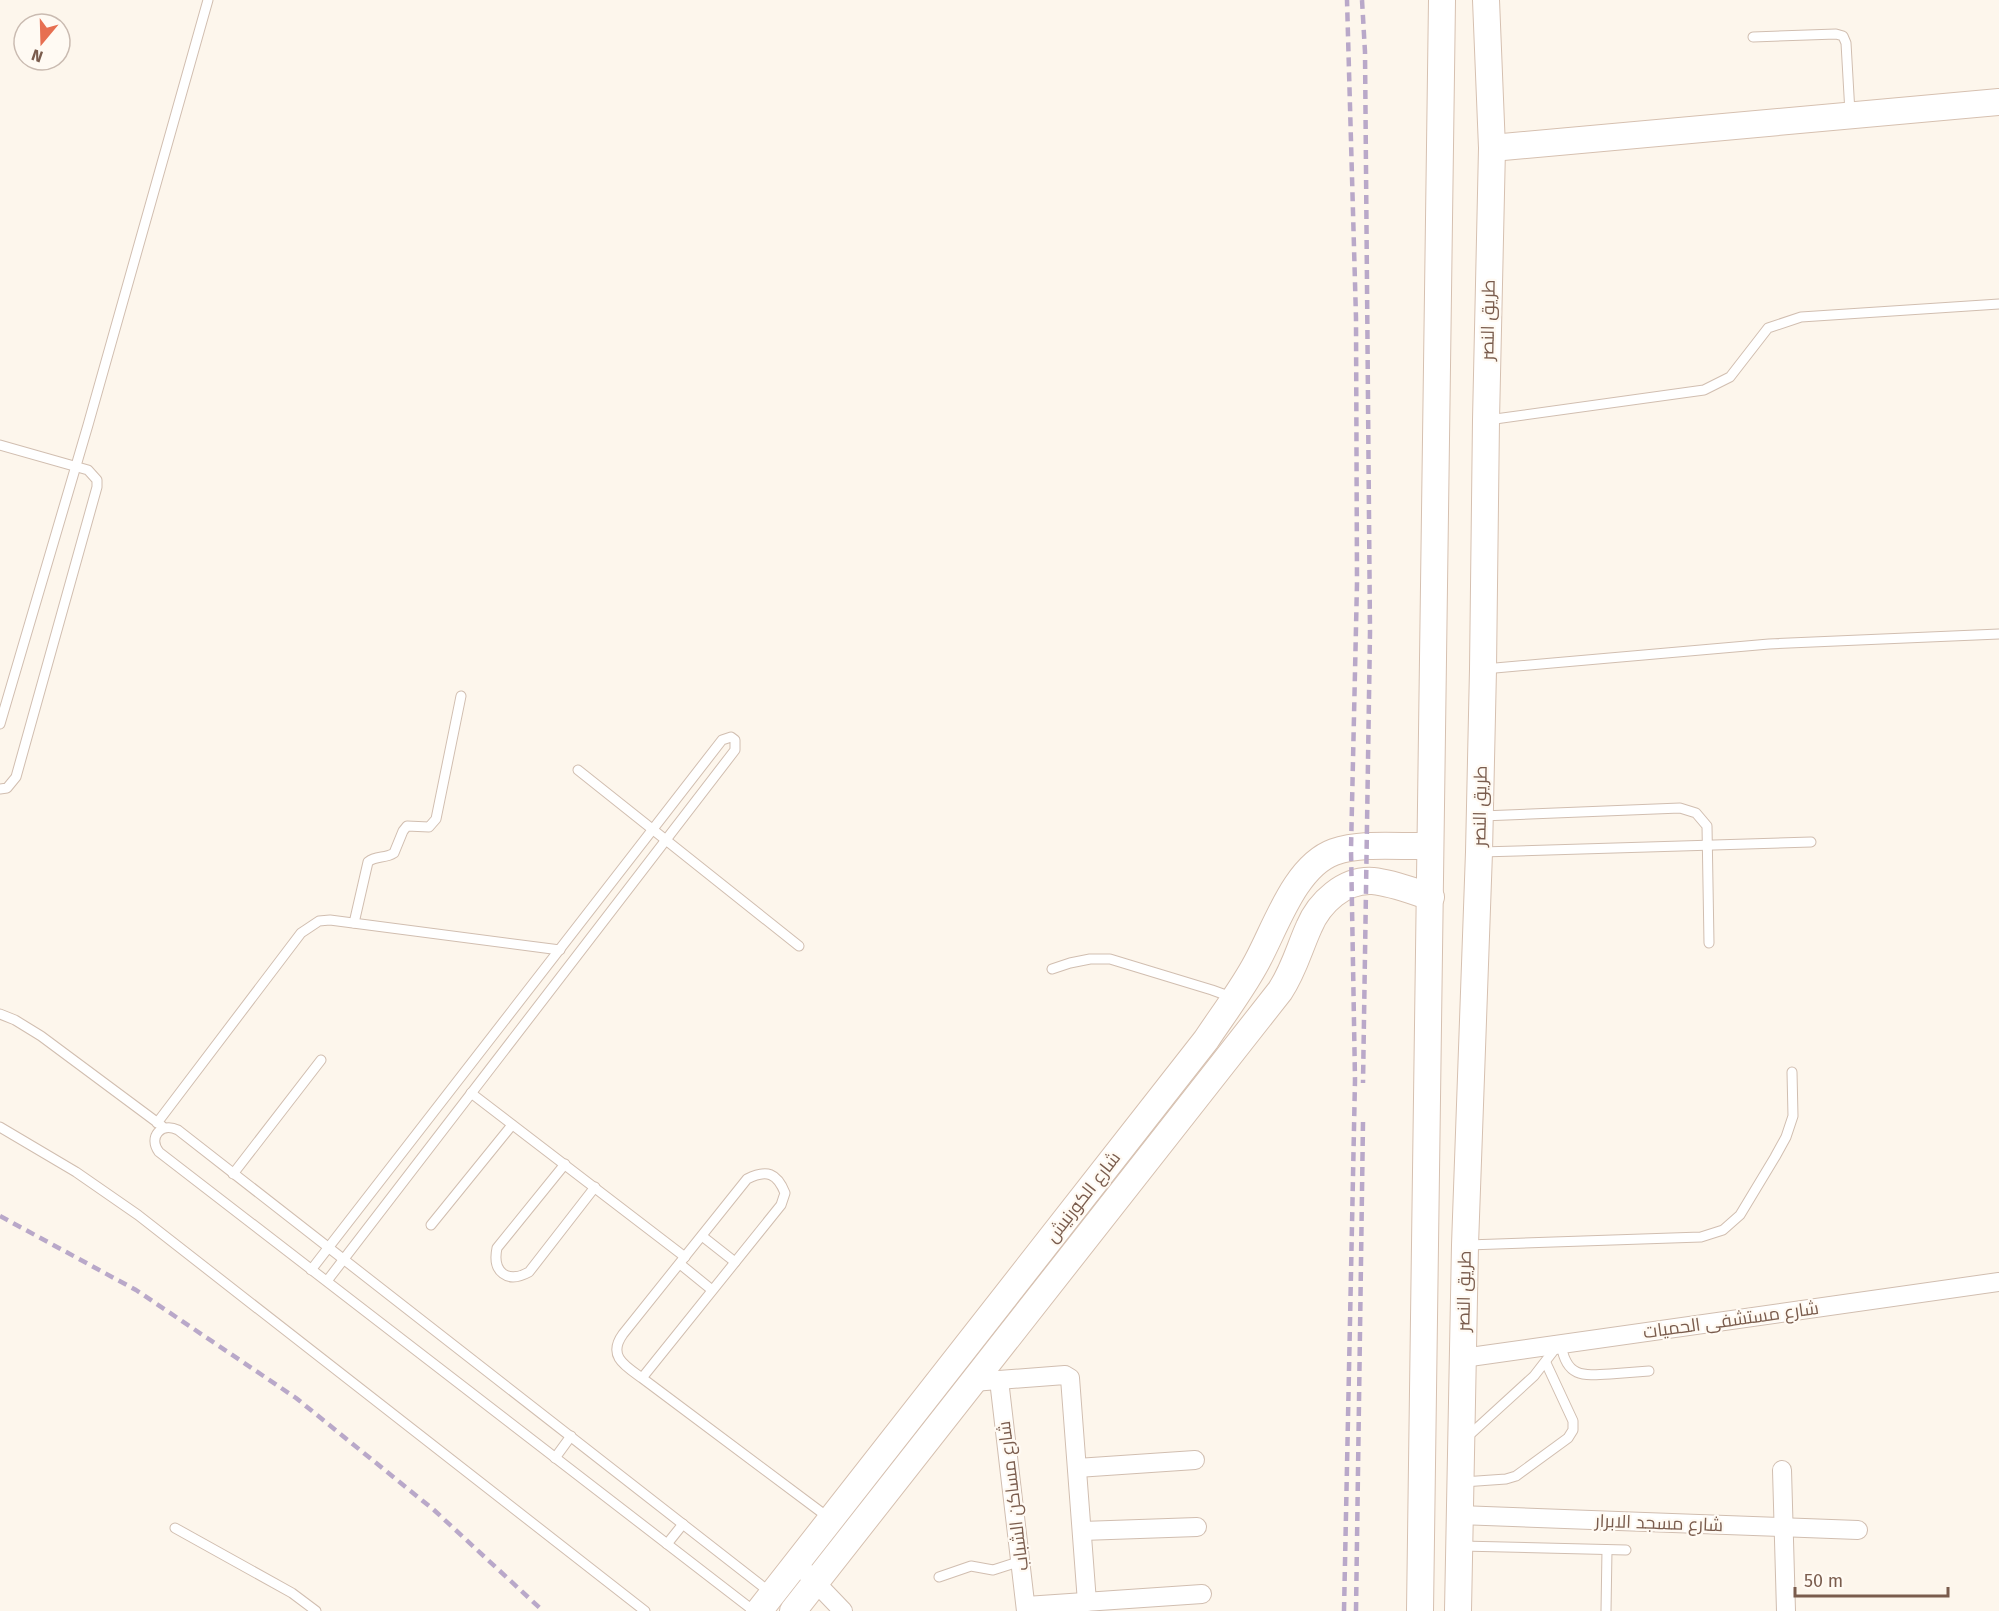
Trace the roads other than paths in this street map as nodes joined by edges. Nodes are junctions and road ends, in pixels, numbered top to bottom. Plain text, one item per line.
1 (208, 0) edge
2 (1442, 0) edge
3 (1486, 0) edge
4 (1753, 38) dead end
5 (1999, 102) edge
6 (1850, 116) junction
7 (1492, 148) junction
8 (1999, 304) edge
9 (1486, 420) junction
10 (0, 445) edge
11 (74, 466) junction
12 (1999, 633) edge
13 (1483, 669) junction
14 (461, 696) dead end
15 (0, 724) edge
16 (578, 770) dead end
17 (0, 789) edge
18 (1479, 816) junction
19 (652, 830) junction
20 (665, 840) junction
21 (1811, 842) dead end
22 (1708, 845) junction
23 (1430, 846) junction
24 (1479, 852) junction
25 (1431, 897) junction
26 (354, 923) junction
27 (1709, 943) dead end
28 (799, 946) dead end
29 (560, 950) junction
30 (549, 963) junction
31 (1052, 969) dead end
32 (562, 974) junction
33 (1234, 998) junction
34 (0, 1014) edge
35 (1258, 1019) junction
36 (321, 1060) dead end
37 (1792, 1072) dead end
38 (455, 1085) junction
39 (470, 1095) junction
40 (160, 1125) junction
41 (512, 1125) junction
42 (0, 1127) edge
43 (565, 1164) junction
44 (234, 1174) junction
45 (594, 1187) junction
46 (430, 1225) dead end
47 (702, 1236) junction
48 (1465, 1245) junction
49 (328, 1248) junction
50 (344, 1259) junction
51 (682, 1260) junction
52 (735, 1262) junction
53 (311, 1270) junction
54 (327, 1281) junction
55 (1999, 1282) edge
56 (712, 1290) junction
57 (1560, 1344) junction
58 (1463, 1358) junction
59 (1546, 1363) junction
60 (1649, 1371) dead end
61 (642, 1378) junction
62 (999, 1380) junction
63 (973, 1382) junction
64 (571, 1436) junction
65 (1461, 1443) junction
66 (555, 1458) junction
67 (1195, 1460) dead end
68 (1077, 1468) junction
69 (1782, 1470) dead end
70 (1460, 1482) junction
71 (1460, 1515) junction
72 (831, 1520) junction
73 (683, 1524) junction
74 (1197, 1527) dead end
75 (1783, 1527) junction
76 (175, 1528) dead end
77 (1858, 1530) dead end
78 (1082, 1531) junction
79 (667, 1544) junction
80 (1459, 1546) junction
81 (1607, 1550) junction
82 (1626, 1550) dead end
83 (1021, 1561) junction
84 (797, 1563) junction
85 (939, 1577) dead end
86 (817, 1582) junction
87 (1202, 1594) dead end
88 (1087, 1602) junction
89 (766, 1603) edge
90 (1026, 1608) edge
91 (316, 1611) edge
92 (645, 1611) edge
93 (754, 1611) edge
94 (793, 1611) edge
95 (843, 1611) edge
96 (1420, 1611) edge
97 (1458, 1611) edge
98 (1606, 1611) edge
99 (1786, 1611) edge

1 - 11 lane
2 - 23 main road
3 - 7 main road, طريق النصر
4 - 6 lane
5 - 6 main road
6 - 7 main road
7 - 9 main road, طريق النصر
8 - 9 lane
9 - 13 main road, طريق النصر
10 - 11 lane
11 - 15 lane
11 - 17 lane
12 - 13 lane
13 - 18 main road, طريق النصر
14 - 26 lane
16 - 19 lane
18 - 22 lane
18 - 24 main road, طريق النصر
19 - 20 lane
19 - 20 lane
19 - 29 lane
20 - 28 lane
20 - 32 lane
21 - 22 lane
22 - 24 lane
22 - 27 lane
23 - 25 main road
23 - 33 main road, شارع الكورنيش
24 - 48 main road, طريق النصر
25 - 35 main road, شارع الكورنيش
25 - 96 main road
26 - 29 lane
26 - 40 lane
29 - 30 lane
30 - 32 lane
30 - 38 lane
31 - 33 lane
32 - 39 lane
33 - 35 main road
33 - 72 main road, شارع الكورنيش
34 - 40 lane
35 - 63 main road, شارع الكورنيش
36 - 44 lane
37 - 48 lane
38 - 39 lane
38 - 49 lane
39 - 41 lane
39 - 50 lane
40 - 44 lane
40 - 53 lane
41 - 43 lane
41 - 46 lane
42 - 92 lane
43 - 45 lane
43 - 45 lane
44 - 49 lane
45 - 51 lane
47 - 51 lane
47 - 52 lane
47 - 52 lane
48 - 58 main road, طريق النصر
49 - 50 lane
49 - 53 lane
50 - 54 lane
50 - 64 lane
51 - 56 lane
51 - 61 lane
52 - 56 lane
53 - 54 lane
54 - 66 lane
55 - 57 street, شارع مستشفى الحميات
56 - 61 lane
57 - 58 street, شارع مستشفى الحميات
57 - 59 lane
57 - 60 lane
58 - 65 main road, طريق النصر
59 - 65 lane
59 - 70 lane
61 - 72 lane
62 - 63 street
62 - 68 street
62 - 83 street, شارع مساكن الشباب
63 - 86 main road, شارع الكورنيش
64 - 66 lane
64 - 73 lane
65 - 70 main road, طريق النصر
66 - 79 lane
67 - 68 street
68 - 78 street
69 - 75 street
70 - 71 main road, طريق النصر
71 - 75 street, شارع مسجد الابرار
71 - 80 main road, طريق النصر
72 - 84 main road, شارع الكورنيش
73 - 79 lane
73 - 89 lane
74 - 78 street
75 - 77 street, شارع مسجد الابرار
75 - 99 street
76 - 91 lane
78 - 88 street
79 - 93 lane
80 - 81 lane
80 - 97 main road, طريق النصر
81 - 82 lane
81 - 98 lane
83 - 85 lane
83 - 90 street, شارع مساكن الشباب
84 - 86 street
84 - 89 main road, شارع الكورنيش
86 - 94 main road, شارع الكورنيش
86 - 95 street
87 - 88 street
88 - 90 street

